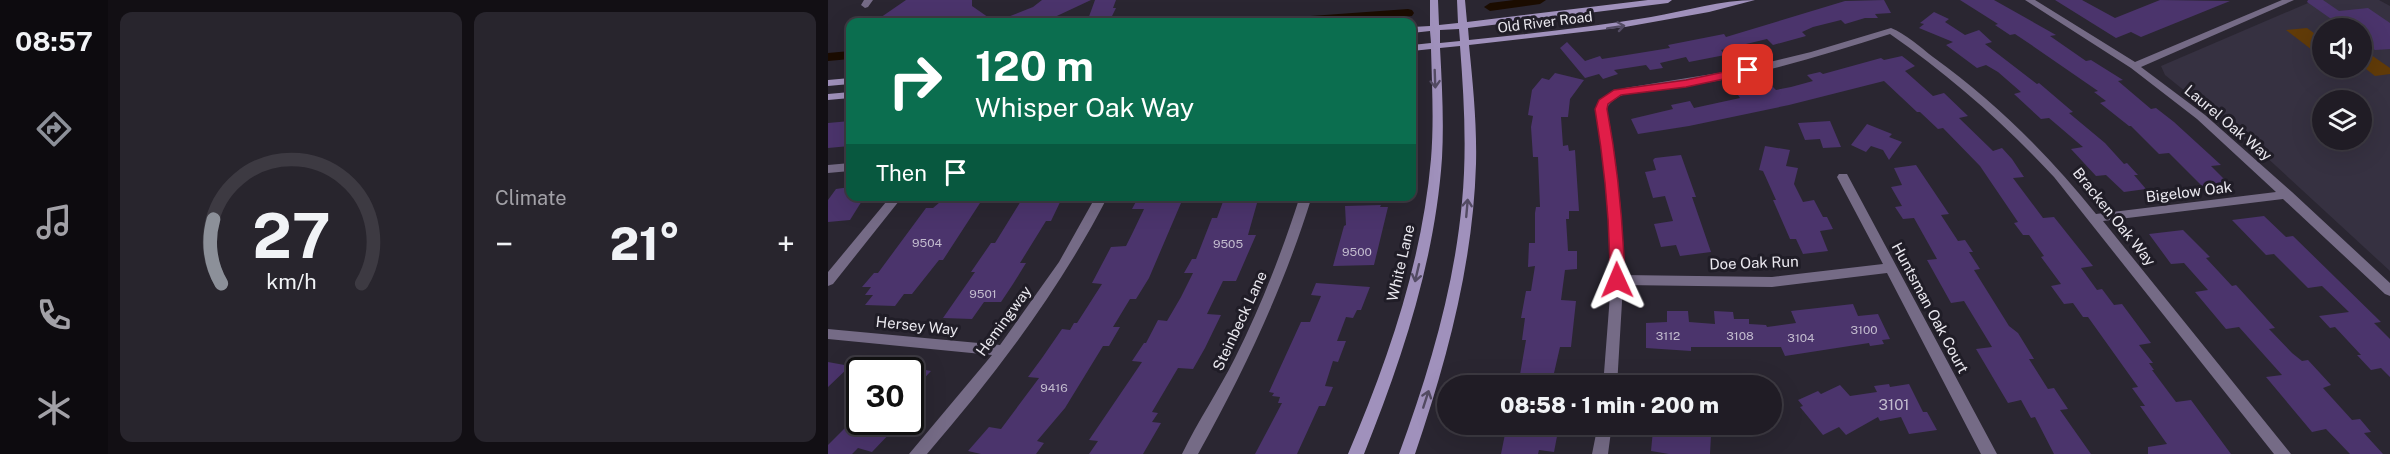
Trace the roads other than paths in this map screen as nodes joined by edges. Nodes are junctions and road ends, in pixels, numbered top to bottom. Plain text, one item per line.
1 (1434, 0) edge
2 (1461, 0) edge
3 (1668, 0) edge
4 (1752, 0) edge
5 (2029, 0) edge
6 (2287, 0) edge
7 (1462, 26) junction
8 (1434, 28) junction
9 (1416, 30) edge
10 (1464, 43) junction
11 (1434, 46) junction
12 (1416, 48) edge
13 (2134, 66) junction
14 (846, 81) edge
15 (828, 83) edge
16 (846, 95) edge
17 (828, 97) edge
18 (846, 167) edge
19 (828, 169) edge
20 (1843, 177) dead end
21 (2288, 195) junction
22 (894, 201) edge
23 (1099, 201) edge
24 (1304, 201) edge
25 (2094, 218) junction
26 (1891, 268) junction
27 (1617, 280) junction
28 (828, 281) edge
29 (2390, 291) edge
30 (828, 334) edge
31 (1003, 351) junction
32 (1611, 375) edge
33 (1603, 435) edge
34 (917, 454) edge
35 (1190, 454) edge
36 (1356, 454) edge
37 (1407, 454) edge
38 (1600, 454) edge
39 (1989, 454) edge
40 (2283, 454) edge

1 - 8 main road, White Lane
2 - 7 main road
3 - 7 main road, Old River Road
10 -> 4 main road, Old River Road
5 - 13 street, Laurel Oak Way
6 - 13 street
7 - 8 main road, Old River Road
7 - 10 main road
8 - 9 main road, Old River Road
8 - 11 main road, White Lane
10 - 11 main road, Old River Road
37 -> 10 main road
11 - 12 main road, Old River Road
11 -> 36 main road, White Lane
13 - 21 street, Laurel Oak Way
14 - 15 main road
16 - 17 main road
18 - 19 street
20 - 26 street, Huntsman Oak Court
21 - 25 street, Bigelow Oak
21 - 29 street, Laurel Oak Way
22 - 28 street
23 - 31 street, Hemingway
24 - 35 street, Steinbeck Lane
25 - 27 street, Bracken Oak Way
25 - 40 street, Bracken Oak Way
26 - 27 street, Doe Oak Run
26 - 39 street, Huntsman Oak Court
27 - 32 street
30 - 31 street, Hersey Way
31 - 34 street, Hemingway
33 - 38 street

